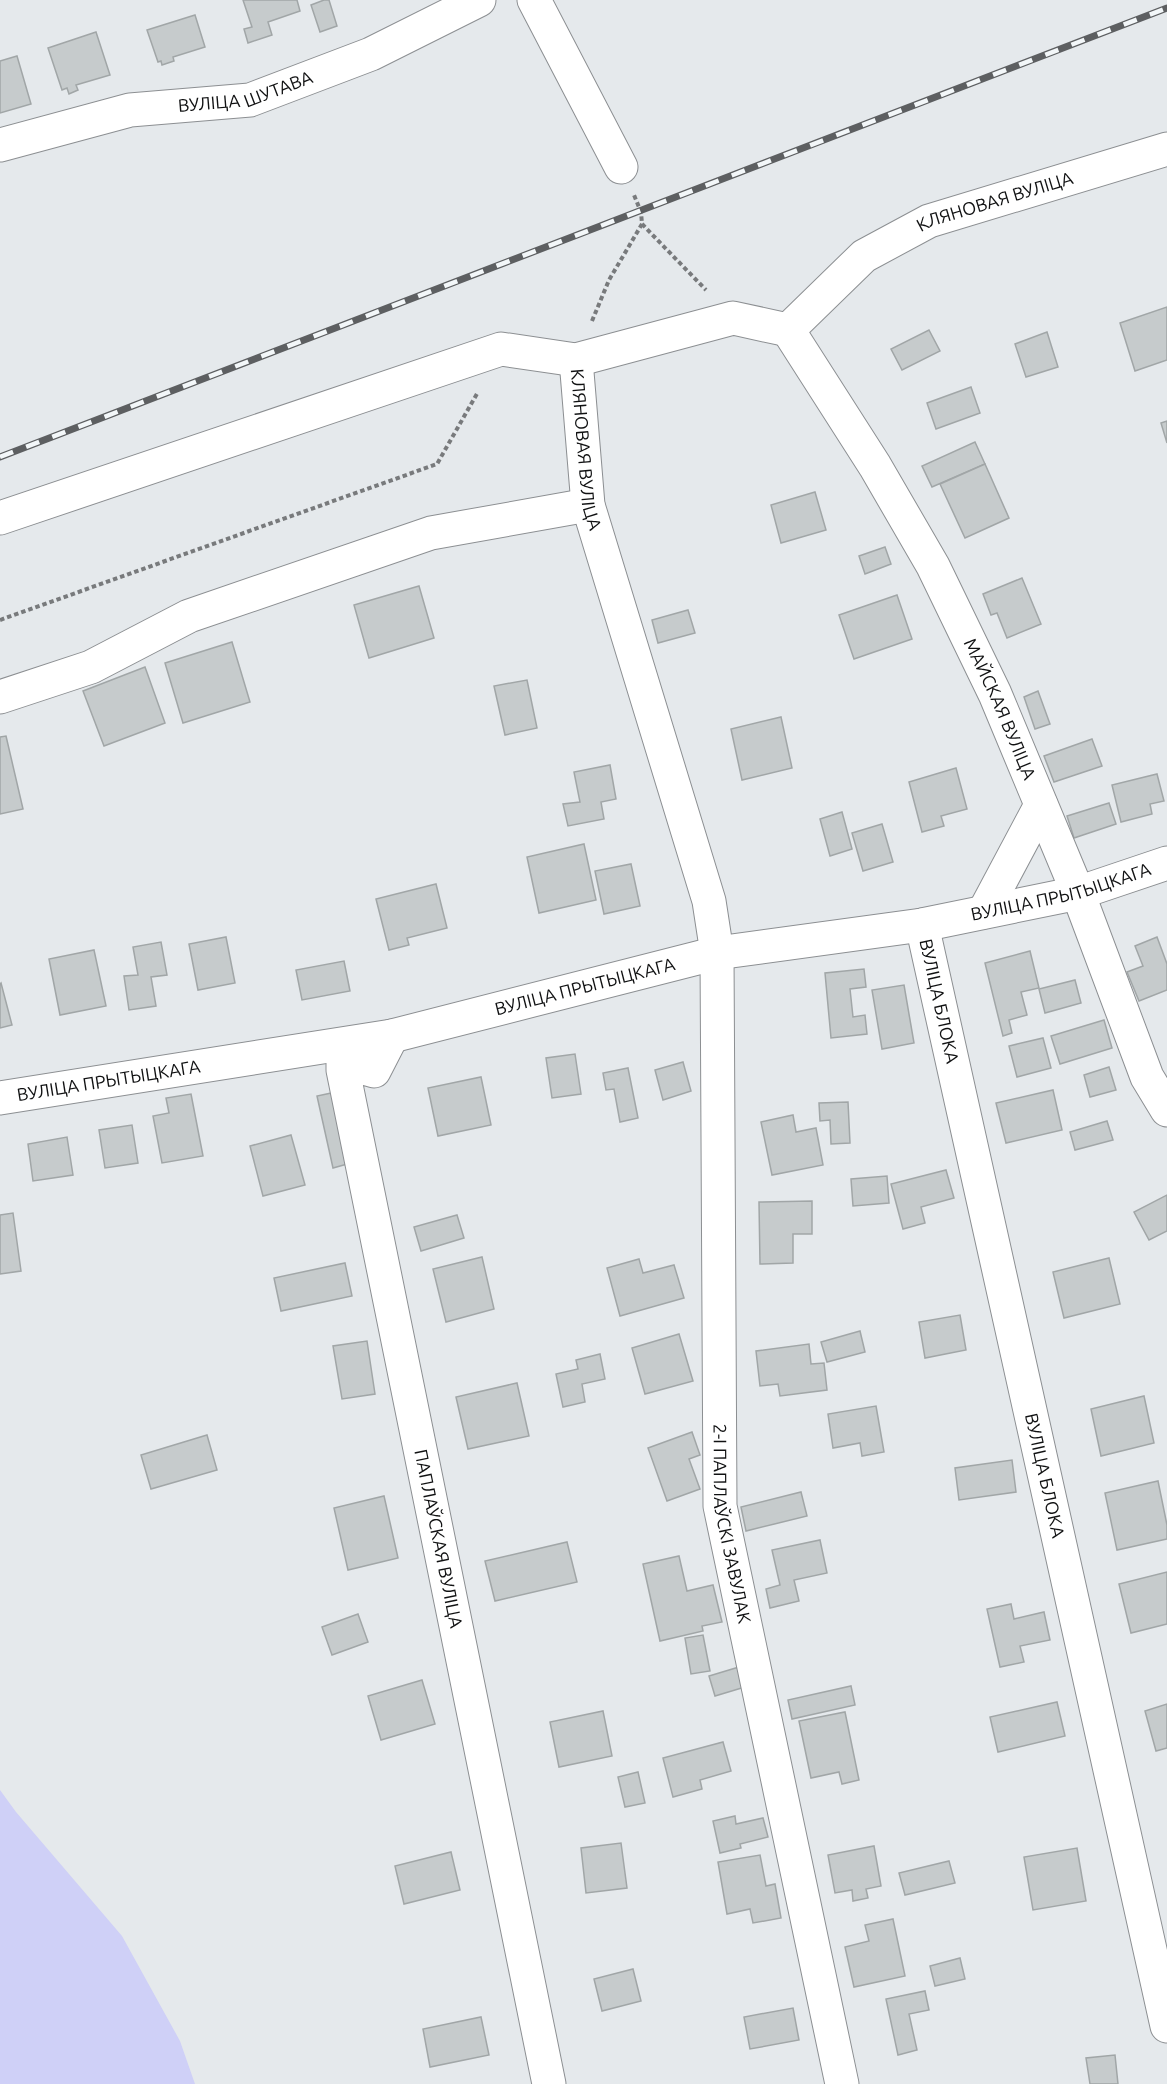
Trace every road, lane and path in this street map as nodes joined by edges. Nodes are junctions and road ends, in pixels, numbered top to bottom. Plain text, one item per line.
1 (479, 0) edge
2 (534, 0) edge
3 (0, 145) edge
4 (1167, 149) edge
5 (621, 167) joint
6 (642, 224) junction
7 (733, 318) junction
8 (788, 330) junction
9 (501, 349) junction
10 (576, 360) junction
11 (588, 505) junction
12 (0, 518) edge
13 (0, 620) edge
14 (0, 697) edge
15 (1041, 805) junction
16 (1167, 863) edge
17 (1077, 892) junction
18 (984, 912) junction
19 (922, 925) junction
20 (717, 953) junction
21 (392, 1036) junction
22 (0, 1098) edge
23 (1167, 1110) edge
24 (1166, 2009) edge
25 (549, 2084) edge
26 (842, 2084) edge

1 - 3 street, ВУЛІЦА ШУТАВА
2 - 5 street
4 - 8 street, КЛЯНОВАЯ ВУЛІЦА
5 - 6 path
6 - 7 path
6 - 10 path
7 - 8 street, КЛЯНОВАЯ ВУЛІЦА
7 - 10 street, КЛЯНОВАЯ ВУЛІЦА
8 - 15 street, МАЙСКАЯ ВУЛІЦА
9 - 10 street
9 - 12 street
9 - 13 path
10 - 11 street, КЛЯНОВАЯ ВУЛІЦА
11 - 14 street
11 - 20 street, КЛЯНОВАЯ ВУЛІЦА
15 - 17 street, МАЙСКАЯ ВУЛІЦА
15 - 18 street
16 - 17 street, ВУЛІЦА ПРЫТЫЦКАГА
17 - 18 street, ВУЛІЦА ПРЫТЫЦКАГА
17 - 23 street, МАЙСКАЯ ВУЛІЦА
18 - 19 street, ВУЛІЦА ПРЫТЫЦКАГА
19 - 20 street, ВУЛІЦА ПРЫТЫЦКАГА
19 - 24 street, ВУЛІЦА БЛОКА
20 - 21 street, ВУЛІЦА ПРЫТЫЦКАГА
20 - 26 street, 2-І ПАПЛАЎСКІ ЗАВУЛАК
21 - 22 street, ВУЛІЦА ПРЫТЫЦКАГА
21 - 25 street, ПАПЛАЎСКАЯ ВУЛІЦА

